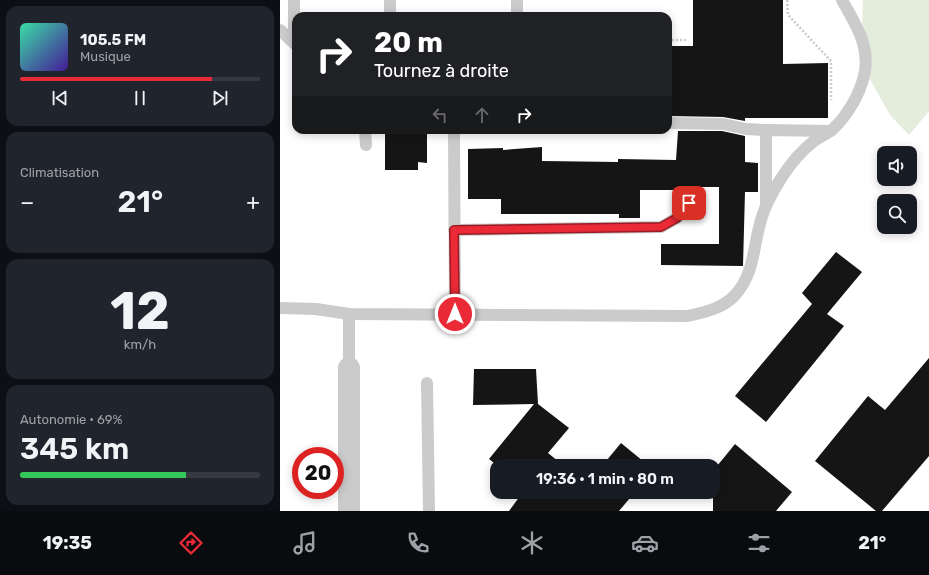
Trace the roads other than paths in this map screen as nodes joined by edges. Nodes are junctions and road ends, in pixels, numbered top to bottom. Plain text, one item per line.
1 (294, 0) edge
2 (390, 0) edge
3 (517, 0) edge
4 (842, 0) edge
5 (294, 12) edge
6 (390, 12) edge
7 (517, 12) edge
8 (280, 30) edge
9 (292, 41) edge
10 (672, 124) edge
11 (766, 130) junction
12 (830, 131) junction
13 (366, 134) edge
14 (454, 134) edge
15 (366, 145) dead end
16 (689, 203) dead end
17 (766, 206) junction
18 (454, 230) junction
19 (280, 308) edge
20 (349, 314) junction
21 (455, 314) junction
22 (349, 368) joint
23 (427, 383) dead end
24 (349, 511) edge
25 (429, 511) edge

1 - 5 lane
2 - 6 lane
3 - 7 lane
4 - 12 lane
8 - 9 lane
10 - 11 lane
11 - 12 lane
11 - 17 lane
12 - 17 lane
13 - 15 lane
14 - 18 lane
16 - 18 lane
17 - 21 lane
18 - 21 lane
19 - 20 lane
20 - 21 lane
20 - 22 lane
22 - 24 street
23 - 25 lane

